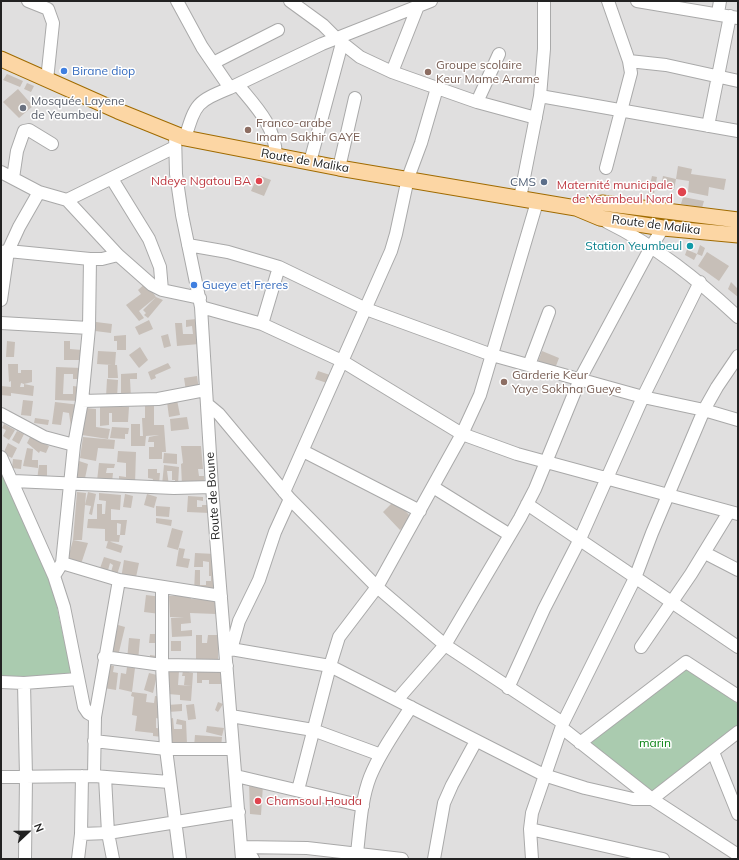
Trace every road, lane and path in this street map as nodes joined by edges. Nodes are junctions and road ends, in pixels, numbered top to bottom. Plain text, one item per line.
1 (28, 1) edge
2 (177, 1) edge
3 (290, 1) edge
4 (431, 1) edge
5 (544, 1) edge
6 (608, 1) edge
7 (637, 1) edge
8 (720, 1) edge
9 (411, 5) edge
10 (728, 16) edge
11 (278, 30) dead end
12 (339, 41) junction
13 (499, 54) dead end
14 (1, 59) edge
15 (629, 61) junction
16 (213, 63) junction
17 (392, 72) junction
18 (717, 77) junction
19 (47, 80) junction
20 (738, 81) edge
21 (234, 87) junction
22 (437, 88) junction
23 (540, 96) junction
24 (355, 98) dead end
25 (477, 102) junction
26 (622, 112) junction
27 (536, 118) junction
28 (708, 126) junction
29 (738, 131) edge
30 (178, 140) junction
31 (52, 144) dead end
32 (276, 156) junction
33 (310, 162) junction
34 (339, 168) junction
35 (606, 168) dead end
36 (1, 172) edge
37 (13, 178) junction
38 (408, 178) junction
39 (112, 180) junction
40 (39, 192) junction
41 (520, 198) junction
42 (67, 200) junction
43 (536, 202) junction
44 (576, 208) junction
45 (600, 218) junction
46 (738, 220) edge
47 (663, 228) junction
48 (736, 232) edge
49 (188, 245) junction
50 (651, 247) junction
51 (5, 251) edge
52 (118, 255) junction
53 (90, 259) junction
54 (279, 267) junction
55 (700, 282) junction
56 (162, 290) junction
57 (1, 300) edge
58 (200, 302) junction
59 (366, 309) junction
60 (549, 312) dead end
61 (738, 317) edge
62 (1, 323) edge
63 (262, 324) junction
64 (89, 328) junction
65 (492, 355) junction
66 (738, 356) edge
67 (342, 361) junction
68 (529, 365) junction
69 (580, 379) junction
70 (205, 390) junction
71 (644, 397) junction
72 (82, 401) junction
73 (207, 404) junction
74 (704, 410) junction
75 (1, 414) edge
76 (738, 420) edge
77 (462, 434) junction
78 (74, 445) junction
79 (303, 451) junction
80 (1, 456) edge
81 (547, 461) junction
82 (607, 478) junction
83 (13, 481) junction
84 (72, 483) junction
85 (212, 487) junction
86 (432, 488) junction
87 (669, 494) junction
88 (287, 496) junction
89 (527, 504) junction
90 (735, 510) edge
91 (420, 511) junction
92 (510, 535) junction
93 (580, 539) junction
94 (705, 553) junction
95 (62, 563) junction
96 (738, 570) edge
97 (54, 576) junction
98 (635, 578) junction
99 (119, 580) junction
100 (162, 587) junction
101 (377, 587) junction
102 (221, 596) junction
103 (671, 603) junction
104 (445, 645) junction
105 (641, 647) dead end
106 (738, 647) edge
107 (228, 649) junction
108 (104, 657) junction
109 (162, 665) junction
110 (227, 666) junction
111 (330, 666) junction
112 (78, 680) junction
113 (1, 682) edge
114 (24, 683) junction
115 (508, 688) junction
116 (738, 696) edge
117 (397, 700) junction
118 (411, 707) junction
119 (231, 716) junction
120 (95, 717) junction
121 (562, 725) junction
122 (313, 730) junction
123 (738, 732) edge
124 (94, 741) junction
125 (476, 741) junction
126 (580, 743) junction
127 (166, 749) junction
128 (234, 749) junction
129 (713, 752) junction
130 (381, 755) junction
131 (544, 775) junction
132 (94, 776) junction
133 (236, 776) junction
134 (1, 777) edge
135 (26, 777) junction
136 (169, 782) junction
137 (298, 790) junction
138 (652, 799) junction
139 (363, 806) junction
140 (239, 812) junction
141 (738, 814) edge
142 (176, 821) junction
143 (530, 829) junction
144 (108, 833) junction
145 (81, 834) junction
146 (243, 851) edge
147 (611, 853) edge
148 (353, 855) edge
149 (738, 855) edge
150 (25, 859) edge
151 (78, 859) edge
152 (113, 859) edge
153 (180, 859) edge
154 (253, 859) edge
155 (402, 859) edge
156 (434, 859) edge
157 (532, 859) edge
158 (663, 859) edge

1 - 19 street
2 - 16 street
3 - 12 street
4 - 9 street
5 - 23 street
6 - 15 street
7 - 10 street
8 - 10 street
9 - 12 street
9 - 17 street
10 - 18 street
11 - 16 street
12 - 17 street
12 - 21 street
12 - 33 street
13 - 25 street
14 - 19 main road, Route de Malika
15 - 18 street
15 - 26 street
16 - 21 street
17 - 22 street
18 - 20 street
18 - 28 street
19 - 30 main road, Route de Malika
21 - 30 street
21 - 32 street
22 - 25 street
22 - 38 street
23 - 26 street
23 - 27 street
24 - 34 street
25 - 27 street
26 - 28 street
26 - 35 street
27 - 41 street
28 - 29 street
30 - 32 main road, Route de Malika
30 - 39 street
30 - 49 street, Route de Boune
31 - 37 street
32 - 33 main road, Route de Malika
33 - 34 main road, Route de Malika
34 - 38 main road, Route de Malika
36 - 37 street
37 - 40 street
38 - 41 main road, Route de Malika
38 - 59 street
39 - 42 street
39 - 56 street
40 - 42 street
40 - 51 street
41 - 43 main road, Route de Malika
42 - 52 street
43 - 44 main road, Route de Malika
43 - 65 street
44 - 45 main road, Route de Malika
44 - 46 main road, Route de Malika
45 - 47 main road, Route de Malika
45 - 50 street
47 - 48 main road, Route de Malika
47 - 50 street
49 - 54 street
49 - 58 street, Route de Boune
50 - 55 street
50 - 69 street
51 - 53 street
51 - 57 street
52 - 53 street
52 - 56 street
53 - 64 street
54 - 59 street
54 - 63 street
55 - 61 street
55 - 71 street
56 - 58 street
58 - 63 street
58 - 70 street, Route de Boune
59 - 65 street
59 - 67 street
60 - 68 street
62 - 64 street
63 - 67 street
64 - 72 street
65 - 68 street
65 - 77 street
66 - 74 street
67 - 77 street
67 - 79 street
68 - 69 street
69 - 71 street
69 - 81 street
70 - 72 street
70 - 73 street, Route de Boune
71 - 74 street
71 - 82 street
72 - 78 street
73 - 85 street, Route de Boune
73 - 88 street
74 - 76 street
74 - 87 street
75 - 78 street
77 - 81 street
77 - 86 street
78 - 84 street
79 - 88 street
79 - 91 street
80 - 83 street
81 - 82 street
81 - 89 street
82 - 87 street
82 - 93 street
83 - 84 street
83 - 97 street
84 - 85 street
84 - 95 street
85 - 102 street, Route de Boune
86 - 91 street
86 - 92 street
87 - 90 street
87 - 98 street
88 - 101 street
88 - 107 street
89 - 92 street
89 - 93 street
90 - 94 street
91 - 101 street
92 - 104 street
93 - 98 street
93 - 115 street
94 - 96 street
94 - 103 street
95 - 97 street
95 - 99 street
97 - 112 street
98 - 103 street
98 - 121 street
99 - 100 street
99 - 108 street
100 - 102 street
100 - 109 street
101 - 104 street
101 - 111 street
102 - 107 street, Route de Boune
103 - 105 street
103 - 106 street
104 - 115 street
104 - 117 street
107 - 110 street, Route de Boune
107 - 111 street
108 - 109 street
108 - 120 street
109 - 110 street
109 - 127 street
110 - 119 street, Route de Boune
111 - 117 street
111 - 122 street
112 - 114 street
112 - 120 street
113 - 114 street
114 - 135 street
115 - 121 street
116 - 126 street
117 - 118 street
118 - 125 street
118 - 130 street
119 - 122 street
119 - 128 street, Route de Boune
120 - 124 street
121 - 126 street
121 - 131 street
122 - 130 street
122 - 137 street
123 - 129 street
124 - 127 street
124 - 132 street
125 - 131 street
125 - 156 street
126 - 138 street
127 - 128 street
127 - 136 street
128 - 133 street, Route de Boune
129 - 138 street
129 - 141 street
130 - 139 street
131 - 138 street
131 - 143 street
132 - 135 street
132 - 136 street
132 - 144 street
132 - 145 street
133 - 137 street
133 - 140 street, Route de Boune
134 - 135 street
135 - 150 street
136 - 142 street
137 - 139 street
138 - 149 street
139 - 148 street
140 - 142 street
140 - 146 street, Route de Boune
142 - 144 street
142 - 153 street
143 - 147 street
143 - 157 street
144 - 145 street
144 - 152 street
145 - 151 street
146 - 148 street
146 - 154 street
147 - 158 street
148 - 155 street

